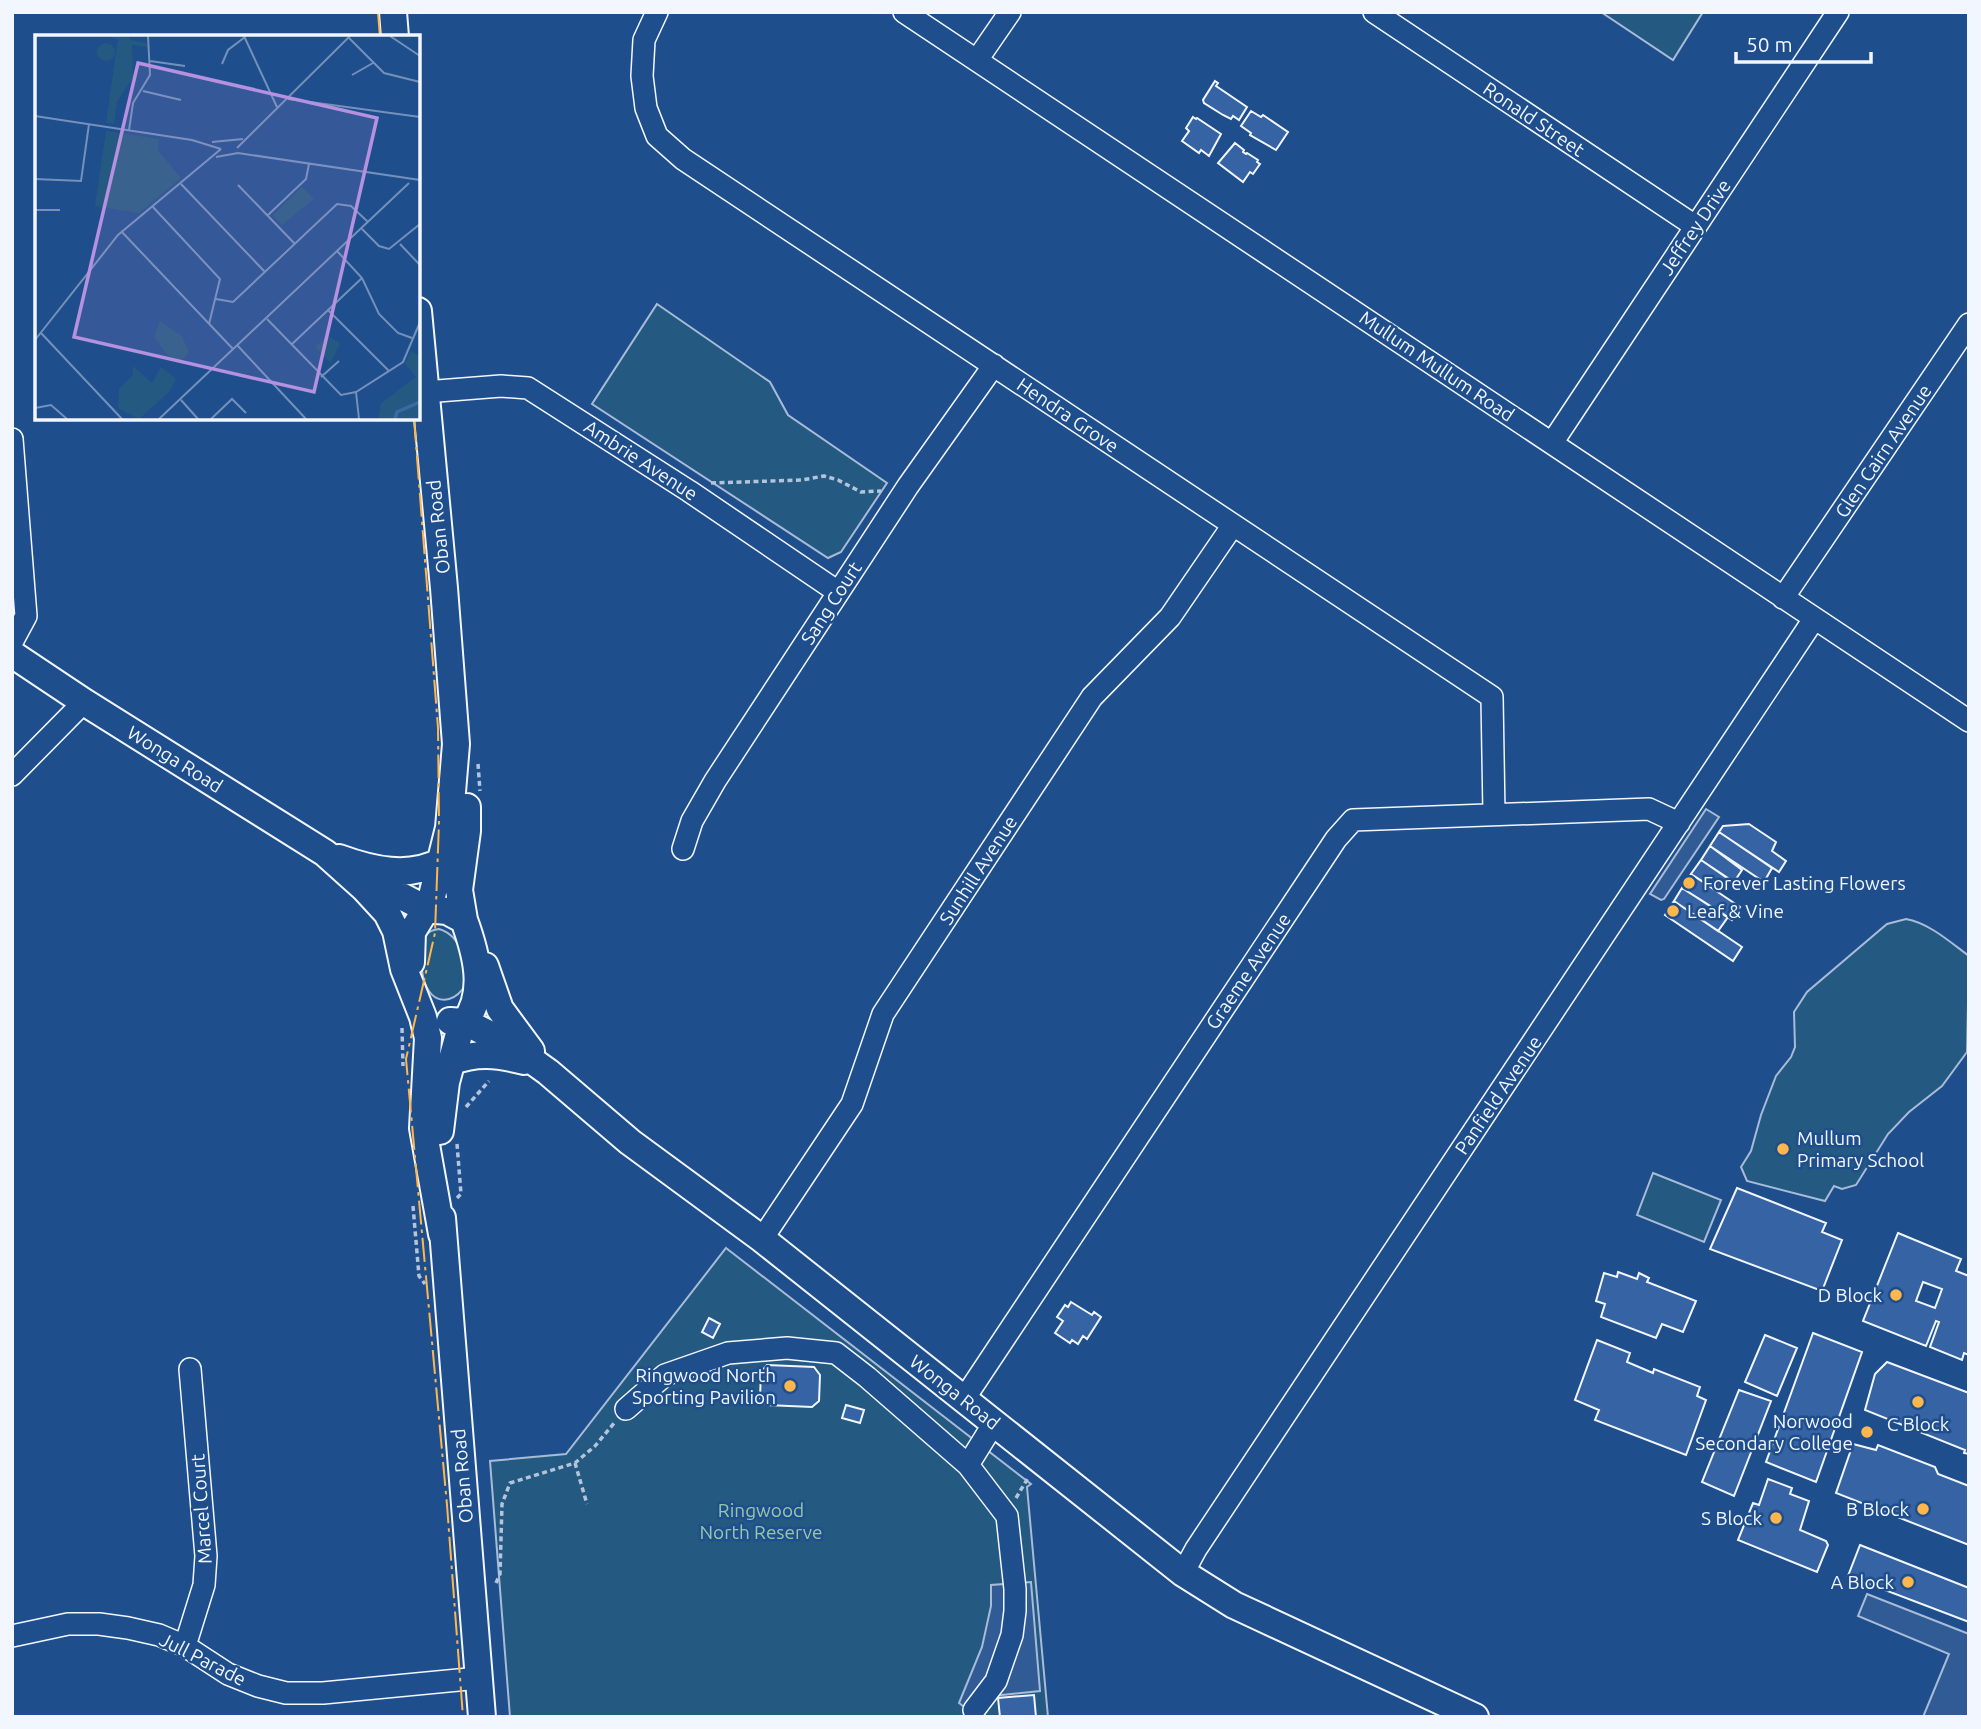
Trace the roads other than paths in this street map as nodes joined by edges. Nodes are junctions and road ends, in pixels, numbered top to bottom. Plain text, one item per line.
1 (393, 12) edge
2 (657, 12) edge
3 (904, 12) edge
4 (1010, 12) edge
5 (1374, 12) edge
6 (1838, 12) edge
7 (1402, 20) edge
8 (395, 35) edge
9 (977, 61) junction
10 (1695, 226) junction
11 (1969, 324) edge
12 (420, 334) edge
13 (994, 365) junction
14 (425, 392) junction
15 (12, 439) edge
16 (1552, 443) junction
17 (1233, 526) junction
18 (838, 592) junction
19 (1783, 598) junction
20 (1814, 619) junction
21 (12, 642) edge
22 (12, 654) edge
23 (84, 702) junction
24 (1969, 721) edge
25 (456, 744) junction
26 (12, 775) edge
27 (1494, 814) junction
28 (1679, 823) junction
29 (683, 849) dead end
30 (332, 858) junction
31 (442, 861) junction
32 (427, 908) junction
33 (464, 921) junction
34 (417, 1001) junction
35 (463, 1023) junction
36 (451, 1062) junction
37 (544, 1069) junction
38 (442, 1234) junction
39 (762, 1238) junction
40 (190, 1369) dead end
41 (964, 1399) junction
42 (625, 1409) road end
43 (994, 1423) junction
44 (968, 1465) junction
45 (1183, 1573) junction
46 (12, 1636) edge
47 (185, 1646) junction
48 (479, 1678) junction
49 (974, 1710) dead end
50 (482, 1717) edge
51 (1475, 1717) edge

1 - 8 main road
2 - 13 street, Hendra Grove
3 - 9 street, Mullum Mullum Road
4 - 9 street
5 - 7 street, Ronald Street
6 - 10 street, Jeffrey Drive
7 - 10 street, Ronald Street
9 - 16 street, Mullum Mullum Road
10 - 16 street, Jeffrey Drive
11 - 19 street, Glen Cairn Avenue
12 - 14 main road, Oban Road
13 - 17 street, Hendra Grove
13 - 18 street, Sang Court
14 - 18 street, Ambrie Avenue
14 - 25 main road, Oban Road
15 - 21 street
16 - 19 street, Mullum Mullum Road
17 - 27 street, Hendra Grove
17 - 39 street, Sunhill Avenue
18 - 29 street, Sang Court
19 - 20 street, Mullum Mullum Road
20 - 24 street, Mullum Mullum Road
20 - 28 street, Panfield Avenue
22 - 23 main road, Wonga Road
23 - 26 street
23 - 30 main road, Wonga Road
25 - 31 main road, Oban Road
25 - 33 main road, Oban Road
27 - 28 street, Graeme Avenue
27 - 41 street, Graeme Avenue
28 - 45 street, Panfield Avenue
30 - 31 main road
30 - 32 main road
30 - 34 main road
31 - 32 main road, Oban Road
32 - 33 main road
32 - 34 main road, Oban Road
33 - 35 main road, Oban Road
33 - 37 main road
34 - 35 main road, Wonga Road
34 - 38 main road, Oban Road
35 - 36 main road, Oban Road
35 - 37 main road, Wonga Road
36 - 37 main road
36 - 38 main road, Oban Road
37 - 39 main road, Wonga Road
38 - 48 main road, Oban Road
39 - 41 main road, Wonga Road
40 - 47 street, Marcel Court
41 - 43 main road, Wonga Road
42 - 44 street
43 - 44 street
43 - 45 main road, Wonga Road
44 - 49 street
45 - 51 main road, Wonga Road
46 - 47 street, Jull Parade
47 - 48 street, Jull Parade
48 - 50 main road, Oban Road

